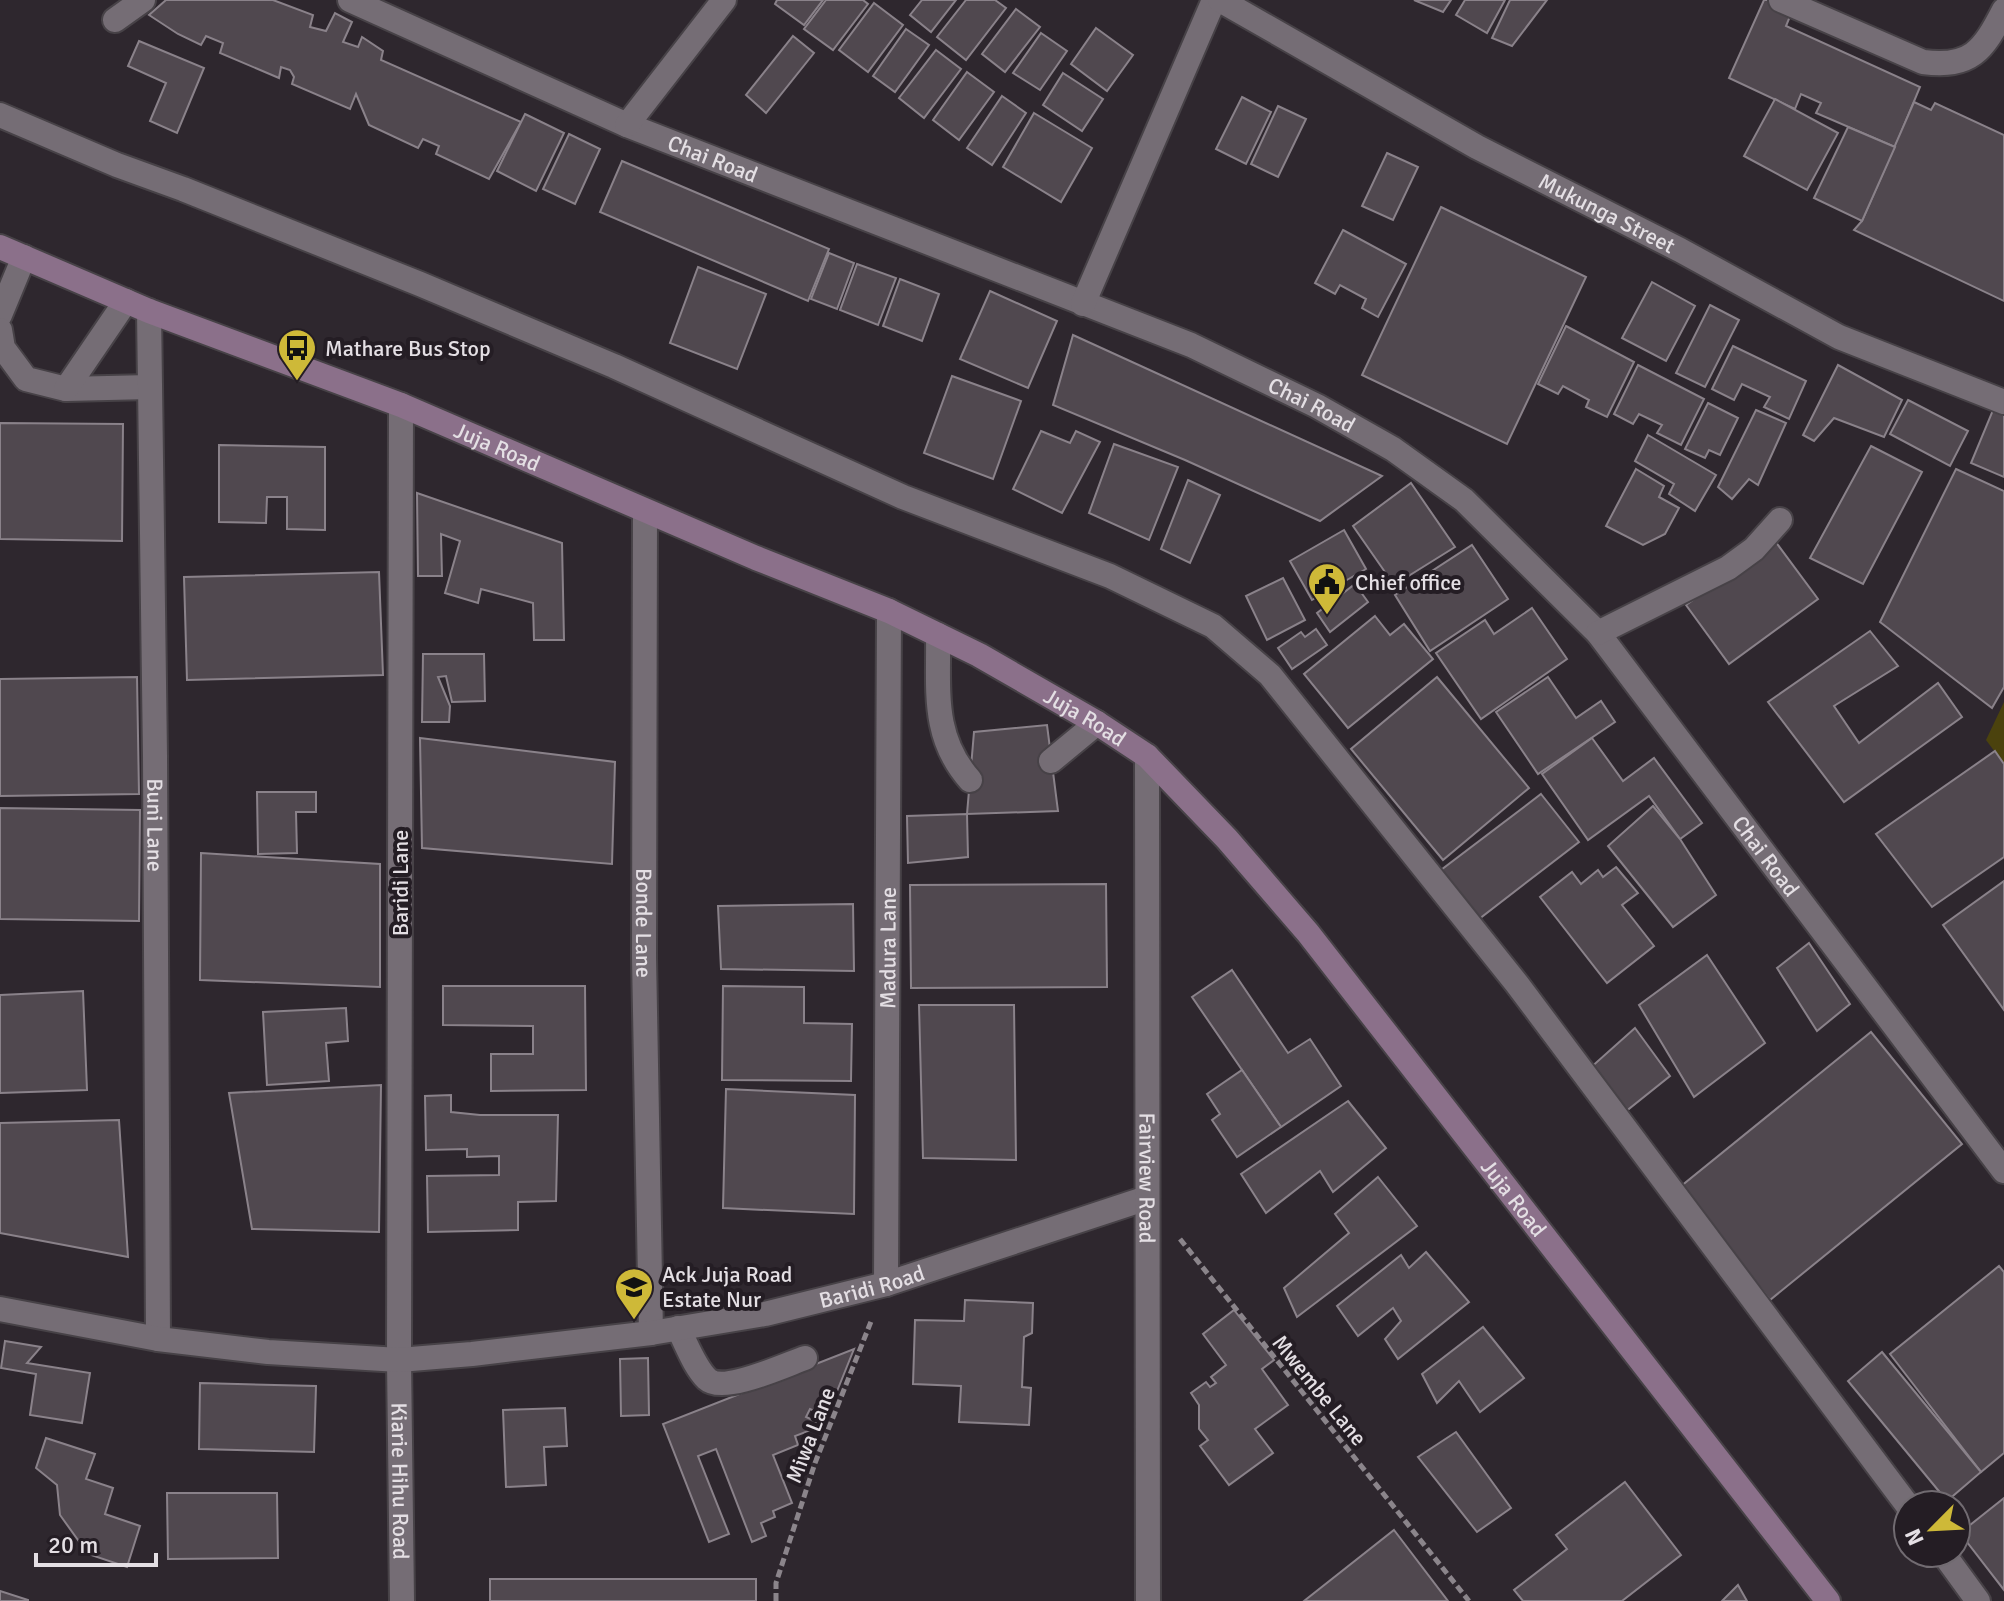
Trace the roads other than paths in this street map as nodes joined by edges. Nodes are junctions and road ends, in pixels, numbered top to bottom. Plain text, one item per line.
1 (143, 0) edge
2 (350, 0) edge
3 (724, 0) edge
4 (1217, 0) edge
5 (1781, 0) edge
6 (2004, 10) edge
7 (115, 20) dead end
8 (0, 115) edge
9 (627, 125) junction
10 (0, 244) edge
11 (24, 257) junction
12 (126, 301) junction
13 (1083, 304) junction
14 (149, 311) junction
15 (0, 315) edge
16 (0, 330) edge
17 (150, 387) junction
18 (66, 389) junction
19 (2004, 402) edge
20 (401, 405) junction
21 (645, 511) junction
22 (1780, 520) dead end
23 (889, 611) junction
24 (1598, 633) junction
25 (938, 635) junction
26 (1097, 723) junction
27 (1147, 756) junction
28 (1051, 761) dead end
29 (970, 780) dead end
30 (2004, 1171) edge
31 (1147, 1198) junction
32 (886, 1284) junction
33 (0, 1309) edge
34 (678, 1328) junction
35 (651, 1333) junction
36 (158, 1339) junction
37 (805, 1358) dead end
38 (399, 1360) junction
39 (1895, 1489) edge
40 (1955, 1569) edge
41 (402, 1601) edge
42 (1148, 1601) edge
43 (1828, 1601) edge
44 (1978, 1601) edge

1 - 7 street
2 - 9 street, Chai Road
3 - 9 street
4 - 13 street
4 - 19 street, Mukunga Street
5 - 6 street
8 - 39 street
9 - 13 street, Chai Road
10 - 11 main road, Juja Road
11 - 12 main road, Juja Road
11 - 15 street
12 - 14 main road, Juja Road
12 - 18 street
13 - 24 street, Chai Road
14 - 17 street, Buni Lane
14 - 20 main road, Juja Road
16 - 18 street
17 - 18 street
17 - 36 street, Buni Lane
20 - 21 main road, Juja Road
20 - 38 street, Baridi Lane
21 - 23 main road, Juja Road
21 - 35 street, Bonde Lane
22 - 24 street
23 - 25 main road, Juja Road
23 - 32 street, Madura Lane
24 - 30 street, Chai Road
25 - 26 main road, Juja Road
25 - 29 street
26 - 27 main road, Juja Road
26 - 28 street
27 - 31 street, Fairview Road
27 - 43 main road, Juja Road
31 - 32 street, Baridi Road
31 - 42 street, Fairview Road
32 - 34 street, Baridi Road
33 - 36 street, Baridi Road
34 - 35 street, Baridi Road
34 - 37 street
35 - 38 street, Baridi Road
36 - 38 street, Baridi Road
38 - 41 street, Kiarie Hihu Road
40 - 44 street

